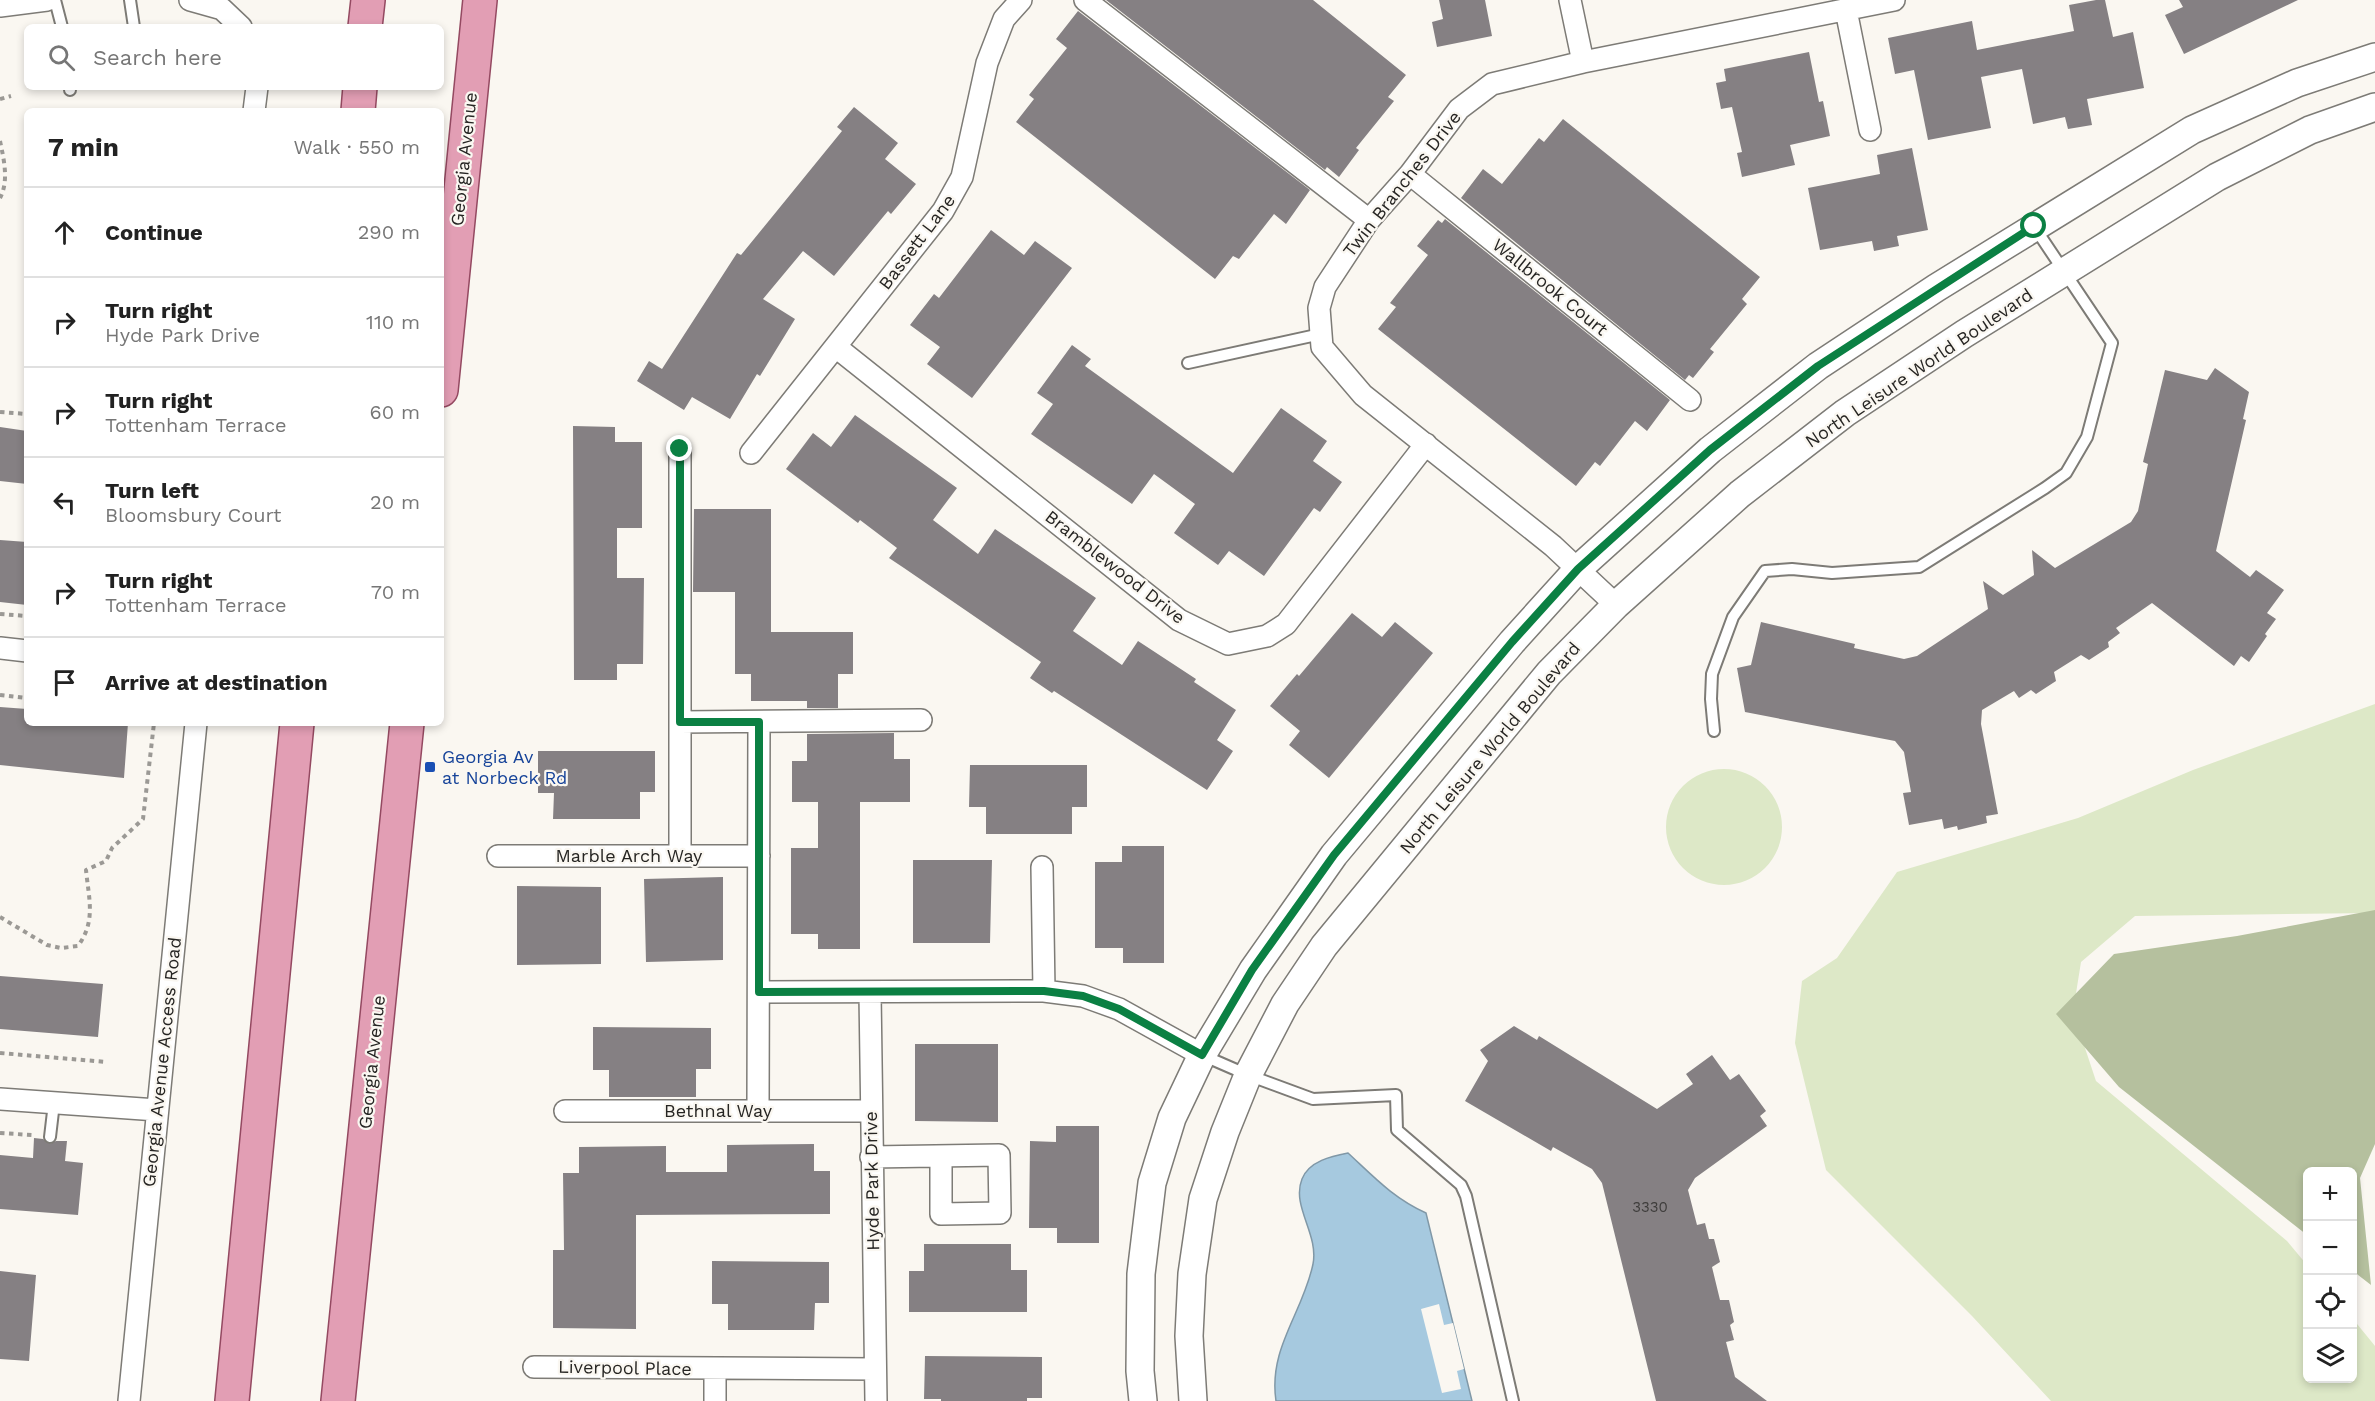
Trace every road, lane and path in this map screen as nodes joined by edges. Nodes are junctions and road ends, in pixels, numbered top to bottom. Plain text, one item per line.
1 (47, 0) edge
2 (55, 0) edge
3 (130, 0) edge
4 (190, 0) edge
5 (368, 0) edge
6 (480, 0) edge
7 (1021, 0) edge
8 (1085, 0) edge
9 (1570, 0) edge
10 (1894, 0) edge
11 (0, 6) edge
12 (1846, 10) junction
13 (61, 24) edge
14 (134, 24) edge
15 (238, 24) edge
16 (365, 24) edge
17 (2375, 57) edge
18 (1583, 62) junction
19 (257, 90) edge
20 (360, 90) edge
21 (11, 96) dead end
22 (0, 99) edge
23 (2375, 106) edge
24 (254, 108) edge
25 (358, 108) edge
26 (1870, 130) dead end
27 (0, 141) edge
28 (1410, 174) junction
29 (0, 198) edge
30 (1369, 220) junction
31 (2034, 226) junction
32 (2064, 272) junction
33 (1321, 334) junction
34 (836, 347) junction
35 (444, 360) edge
36 (1188, 363) dead end
37 (1690, 400) dead end
38 (0, 412) edge
39 (24, 414) edge
40 (1426, 444) junction
41 (680, 449) dead end
42 (751, 453) dead end
43 (1578, 569) junction
44 (1616, 605) junction
45 (0, 614) edge
46 (24, 616) edge
47 (0, 648) edge
48 (24, 648) edge
49 (0, 695) edge
50 (24, 698) edge
51 (921, 720) dead end
52 (680, 722) junction
53 (759, 722) junction
54 (154, 726) edge
55 (196, 726) edge
56 (297, 726) edge
57 (407, 726) edge
58 (1714, 731) dead end
59 (498, 856) dead end
60 (680, 856) junction
61 (759, 856) junction
62 (1042, 867) dead end
63 (0, 916) edge
64 (1044, 991) junction
65 (759, 992) junction
66 (870, 993) junction
67 (0, 1053) edge
68 (1202, 1055) junction
69 (107, 1062) dead end
70 (1248, 1075) junction
71 (0, 1099) edge
72 (54, 1103) junction
73 (157, 1110) junction
74 (758, 1110) junction
75 (565, 1111) dead end
76 (871, 1111) junction
77 (0, 1133) edge
78 (50, 1137) joint
79 (941, 1156) dead end
80 (872, 1157) junction
81 (534, 1367) dead end
82 (715, 1369) junction
83 (875, 1369) junction
84 (129, 1401) edge
85 (232, 1401) edge
86 (338, 1401) edge
87 (715, 1401) edge
88 (876, 1401) edge
89 (1143, 1401) edge
90 (1193, 1401) edge
91 (1513, 1401) edge

1 - 11 street
2 - 13 lane
3 - 14 lane
4 - 15 street
5 - 16 main road
6 - 35 main road, Georgia Avenue
7 - 34 street, Bassett Lane
8 - 30 street
9 - 18 street
10 - 12 street, Twin Branches Drive
12 - 18 street, Twin Branches Drive
12 - 26 street
17 - 31 street
18 - 28 street, Twin Branches Drive
19 - 24 street
20 - 25 main road
21 - 22 path
23 - 32 street, North Leisure World Boulevard
27 - 29 path
28 - 30 street, Twin Branches Drive
28 - 37 street, Wallbrook Court
30 - 33 street, Twin Branches Drive
31 - 32 lane
31 - 43 street
32 - 44 street, North Leisure World Boulevard
32 - 58 lane
33 - 36 lane
33 - 40 street, Twin Branches Drive
34 - 40 street, Bramblewood Drive
34 - 42 street, Bassett Lane
38 - 39 path
40 - 43 street, Twin Branches Drive
41 - 52 street
43 - 44 street, Twin Branches Drive
43 - 68 street
44 - 70 street, North Leisure World Boulevard
45 - 46 path
47 - 48 street
49 - 50 path
51 - 53 street
52 - 53 street
52 - 60 street
53 - 61 street
54 - 63 path
55 - 73 street, Georgia Avenue Access Road
56 - 85 main road
57 - 86 main road, Georgia Avenue
59 - 60 street, Marble Arch Way
60 - 61 street, Marble Arch Way
61 - 65 street
62 - 64 street
64 - 66 street
64 - 68 street
65 - 66 street
65 - 74 street
66 - 76 street, Hyde Park Drive
67 - 69 path
68 - 70 lane
68 - 89 street
70 - 90 street, North Leisure World Boulevard
70 - 91 lane
71 - 72 street
72 - 73 street
72 - 78 lane
73 - 84 street, Georgia Avenue Access Road
74 - 75 street, Bethnal Way
74 - 76 street, Bethnal Way
76 - 80 street, Hyde Park Drive
77 - 78 path
79 - 80 street
80 - 83 street, Hyde Park Drive
81 - 82 street, Liverpool Place
82 - 83 street
82 - 87 street
83 - 88 street, Hyde Park Drive

